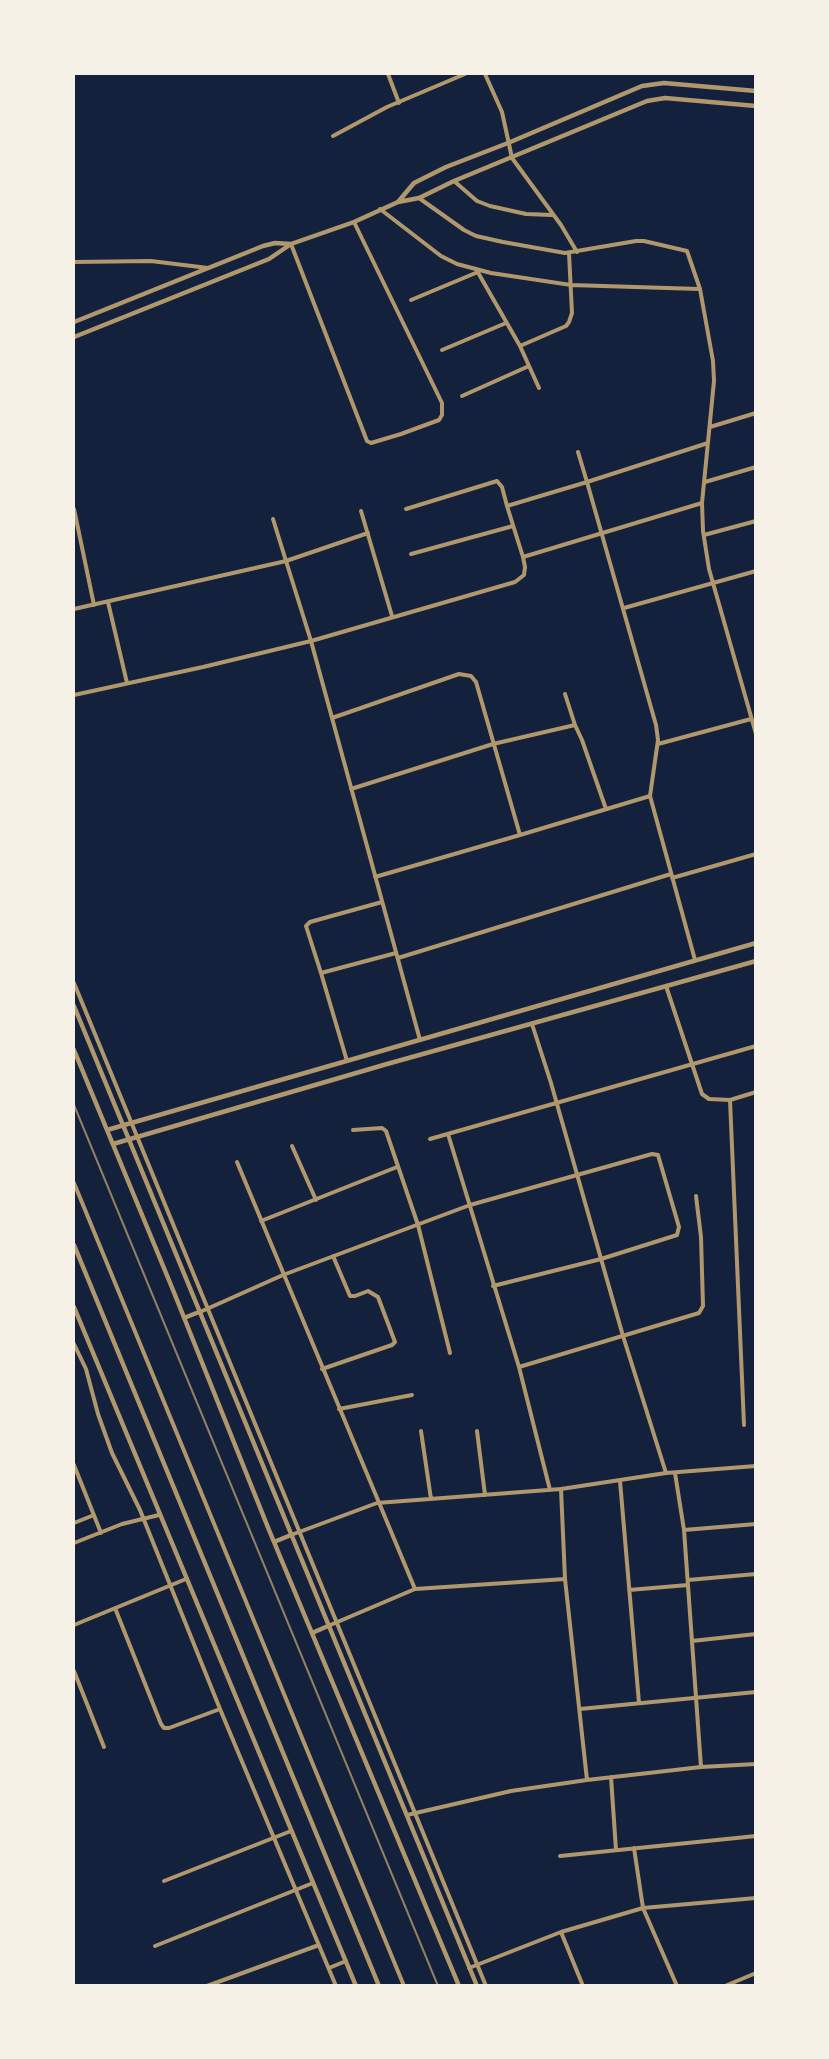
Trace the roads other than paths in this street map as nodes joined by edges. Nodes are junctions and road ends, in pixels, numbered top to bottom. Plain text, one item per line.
1 (388, 74) edge
2 (465, 74) edge
3 (485, 74) edge
4 (756, 91) edge
5 (399, 103) junction
6 (756, 106) edge
7 (333, 136) dead end
8 (508, 143) junction
9 (512, 158) junction
10 (454, 181) junction
11 (419, 198) junction
12 (398, 202) junction
13 (380, 209) junction
14 (553, 215) junction
15 (354, 222) junction
16 (291, 244) junction
17 (577, 252) junction
18 (569, 253) junction
19 (74, 262) edge
20 (209, 268) junction
21 (477, 270) junction
22 (571, 285) junction
23 (700, 289) junction
24 (411, 300) dead end
25 (74, 322) edge
26 (506, 323) junction
27 (74, 337) edge
28 (520, 346) junction
29 (442, 350) dead end
30 (529, 366) junction
31 (539, 388) dead end
32 (462, 396) dead end
33 (756, 413) edge
34 (711, 427) junction
35 (708, 443) junction
36 (578, 452) dead end
37 (756, 467) edge
38 (587, 482) junction
39 (704, 482) junction
40 (702, 503) junction
41 (507, 506) junction
42 (74, 509) edge
43 (406, 509) dead end
44 (361, 510) dead end
45 (273, 519) dead end
46 (756, 521) edge
47 (75, 525) edge
48 (513, 526) junction
49 (368, 533) junction
50 (603, 534) junction
51 (704, 535) junction
52 (411, 554) dead end
53 (523, 557) junction
54 (286, 561) junction
55 (756, 571) edge
56 (713, 583) junction
57 (108, 602) junction
58 (94, 605) junction
59 (624, 608) junction
60 (74, 609) edge
61 (392, 616) junction
62 (311, 642) junction
63 (127, 684) junction
64 (565, 693) dead end
65 (74, 695) edge
66 (332, 718) junction
67 (751, 719) junction
68 (575, 725) junction
69 (756, 734) edge
70 (493, 744) junction
71 (658, 744) junction
72 (351, 789) junction
73 (650, 796) junction
74 (606, 809) junction
75 (519, 835) junction
76 (756, 854) edge
77 (671, 876) junction
78 (375, 877) junction
79 (382, 902) junction
80 (756, 943) edge
81 (397, 955) junction
82 (695, 960) junction
83 (756, 961) edge
84 (321, 974) junction
85 (74, 983) edge
86 (666, 986) junction
87 (74, 1006) edge
88 (532, 1024) junction
89 (420, 1040) junction
90 (756, 1046) edge
91 (74, 1050) edge
92 (347, 1061) junction
93 (691, 1064) junction
94 (756, 1092) edge
95 (730, 1100) junction
96 (556, 1102) junction
97 (131, 1122) junction
98 (123, 1124) junction
99 (107, 1130) junction
100 (353, 1130) dead end
101 (448, 1134) junction
102 (137, 1136) junction
103 (128, 1138) junction
104 (430, 1140) dead end
105 (113, 1144) junction
106 (292, 1146) dead end
107 (237, 1162) dead end
108 (397, 1167) junction
109 (578, 1176) junction
110 (74, 1183) edge
111 (696, 1196) dead end
112 (316, 1200) junction
113 (470, 1205) junction
114 (261, 1221) junction
115 (418, 1225) junction
116 (74, 1245) edge
117 (333, 1256) junction
118 (601, 1259) junction
119 (284, 1275) junction
120 (493, 1286) junction
121 (74, 1307) edge
122 (208, 1308) junction
123 (199, 1312) junction
124 (184, 1318) junction
125 (623, 1336) junction
126 (74, 1344) edge
127 (450, 1353) dead end
128 (519, 1367) junction
129 (322, 1369) junction
130 (412, 1395) dead end
131 (339, 1409) junction
132 (744, 1425) dead end
133 (421, 1431) dead end
134 (477, 1431) dead end
135 (74, 1465) edge
136 (756, 1466) edge
137 (666, 1473) junction
138 (675, 1473) junction
139 (620, 1481) junction
140 (561, 1489) junction
141 (550, 1490) junction
142 (485, 1495) junction
143 (431, 1499) junction
144 (377, 1503) junction
145 (94, 1515) junction
146 (159, 1515) junction
147 (143, 1519) junction
148 (74, 1523) edge
149 (756, 1524) edge
150 (684, 1530) junction
151 (299, 1532) junction
152 (101, 1533) junction
153 (291, 1535) junction
154 (274, 1542) junction
155 (74, 1544) edge
156 (756, 1574) edge
157 (186, 1579) junction
158 (565, 1579) junction
159 (688, 1582) junction
160 (171, 1585) junction
161 (415, 1589) junction
162 (629, 1590) junction
163 (115, 1608) junction
164 (336, 1622) junction
165 (74, 1624) edge
166 (328, 1626) junction
167 (312, 1633) junction
168 (756, 1634) edge
169 (692, 1641) junction
170 (74, 1671) edge
171 (81, 1688) junction
172 (74, 1692) edge
173 (756, 1692) edge
174 (696, 1698) junction
175 (639, 1703) junction
176 (220, 1709) junction
177 (580, 1709) junction
178 (104, 1747) dead end
179 (756, 1764) edge
180 (701, 1767) junction
181 (611, 1777) junction
182 (587, 1780) junction
183 (415, 1813) junction
184 (406, 1815) junction
185 (291, 1831) junction
186 (756, 1836) edge
187 (274, 1838) junction
188 (634, 1848) junction
189 (616, 1850) junction
190 (560, 1856) dead end
191 (164, 1881) dead end
192 (313, 1883) junction
193 (296, 1890) junction
194 (756, 1898) edge
195 (643, 1908) junction
196 (561, 1932) junction
197 (319, 1945) junction
198 (155, 1946) dead end
199 (346, 1960) junction
200 (478, 1965) junction
201 (329, 1968) junction
202 (470, 1968) junction
203 (756, 1973) edge
204 (207, 1986) edge
205 (336, 1986) edge
206 (356, 1986) edge
207 (379, 1986) edge
208 (404, 1986) edge
209 (459, 1986) edge
210 (477, 1986) edge
211 (486, 1986) edge
212 (583, 1986) edge
213 (677, 1986) edge
214 (725, 1986) edge

1 - 5 street
2 - 5 street
3 - 8 street
4 - 8 street
5 - 7 street
6 - 9 street
8 - 9 street
8 - 12 street
9 - 10 street
9 - 14 street
10 - 11 street
10 - 14 street
11 - 12 street
11 - 18 street
12 - 13 street
13 - 15 street
13 - 21 street
14 - 17 street
15 - 16 street
15 - 16 street
16 - 20 street
16 - 27 street
17 - 18 street
17 - 23 street
18 - 22 street
19 - 20 street
20 - 25 street
21 - 22 street
21 - 24 street
21 - 26 street
22 - 23 street
22 - 28 street
23 - 34 street
26 - 28 street
26 - 29 street
28 - 30 street
30 - 31 street
30 - 32 street
33 - 34 street
34 - 35 street
35 - 38 street
35 - 39 street
36 - 38 street
37 - 39 street
38 - 41 street
38 - 50 street
39 - 40 street
40 - 50 street
40 - 51 street
41 - 43 street
41 - 48 street
42 - 47 street
44 - 49 street
45 - 54 street
46 - 51 street
47 - 58 street
48 - 52 street
48 - 53 street
49 - 54 street
49 - 61 street
50 - 53 street
50 - 59 street
51 - 56 street
53 - 61 street
54 - 57 street
54 - 62 street
55 - 56 street
56 - 59 street
56 - 67 street
57 - 58 street
57 - 63 street
58 - 60 street
59 - 71 street
61 - 62 street
62 - 63 street
62 - 66 street
63 - 65 street
64 - 68 street
66 - 70 street
66 - 72 street
67 - 69 street
67 - 71 street
68 - 70 street
68 - 74 street
70 - 72 street
70 - 75 street
71 - 73 street
72 - 78 street
73 - 74 street
73 - 77 street
74 - 75 street
75 - 78 street
76 - 77 street
77 - 81 street
77 - 82 street
78 - 79 street
79 - 81 street
79 - 84 street
80 - 82 street
81 - 84 street
81 - 89 street
82 - 89 street
83 - 86 street
84 - 92 street
85 - 97 street
86 - 88 street
86 - 93 street
87 - 98 street
88 - 96 street
88 - 102 street
89 - 92 street
90 - 93 street
91 - 99 street
92 - 97 street
93 - 95 street
93 - 96 street
94 - 95 street
95 - 132 street
96 - 101 street
96 - 109 street
97 - 98 street
97 - 102 street
98 - 99 street
98 - 103 street
99 - 105 street
100 - 108 street
101 - 104 street
101 - 113 street
102 - 103 street
102 - 122 street
103 - 105 street
103 - 123 street
105 - 124 street
106 - 112 street
107 - 114 street
108 - 112 street
108 - 115 street
109 - 113 street
109 - 118 street
109 - 118 street
110 - 208 street
111 - 125 street
112 - 114 street
113 - 115 street
113 - 120 street
114 - 119 street
115 - 117 street
115 - 127 street
116 - 207 street
117 - 119 street
117 - 129 street
118 - 120 street
118 - 125 street
119 - 122 street
119 - 129 street
120 - 128 street
121 - 146 street
122 - 123 street
122 - 151 street
123 - 124 street
123 - 153 street
124 - 154 street
125 - 128 street
125 - 137 street
126 - 147 street
128 - 141 street
129 - 131 street
130 - 131 street
131 - 144 street
133 - 143 street
134 - 142 street
135 - 145 street
136 - 138 street
137 - 138 street
137 - 139 street
138 - 150 street
139 - 140 street
139 - 162 street
140 - 141 street
140 - 158 street
141 - 142 street
142 - 143 street
143 - 144 street
144 - 151 street
144 - 161 street
145 - 148 street
145 - 152 street
146 - 147 street
146 - 157 street
147 - 152 street
147 - 160 street
149 - 150 street
150 - 159 street
151 - 153 street
151 - 164 street
152 - 155 street
153 - 154 street
153 - 166 street
154 - 167 street
156 - 159 street
157 - 160 street
157 - 185 street
158 - 161 street
158 - 177 street
159 - 162 street
159 - 169 street
160 - 163 street
160 - 176 street
161 - 164 street
162 - 175 street
163 - 165 street
163 - 176 street
164 - 166 street
164 - 183 street
166 - 167 street
166 - 184 street
167 - 209 street
168 - 169 street
169 - 174 street
170 - 171 street
171 - 172 street
171 - 178 street
173 - 174 street
174 - 175 street
174 - 180 street
175 - 177 street
176 - 187 street
177 - 182 street
179 - 180 street
180 - 181 street
181 - 182 street
181 - 189 street
182 - 183 street
183 - 184 street
183 - 200 street
184 - 202 street
185 - 187 street
185 - 192 street
186 - 188 street
187 - 191 street
187 - 193 street
188 - 189 street
188 - 195 street
189 - 190 street
192 - 193 street
192 - 199 street
193 - 197 street
193 - 198 street
194 - 195 street
195 - 196 street
195 - 213 street
196 - 200 street
196 - 212 street
197 - 201 street
197 - 204 street
199 - 201 street
199 - 206 street
200 - 202 street
200 - 211 street
201 - 205 street
202 - 210 street
203 - 214 street

